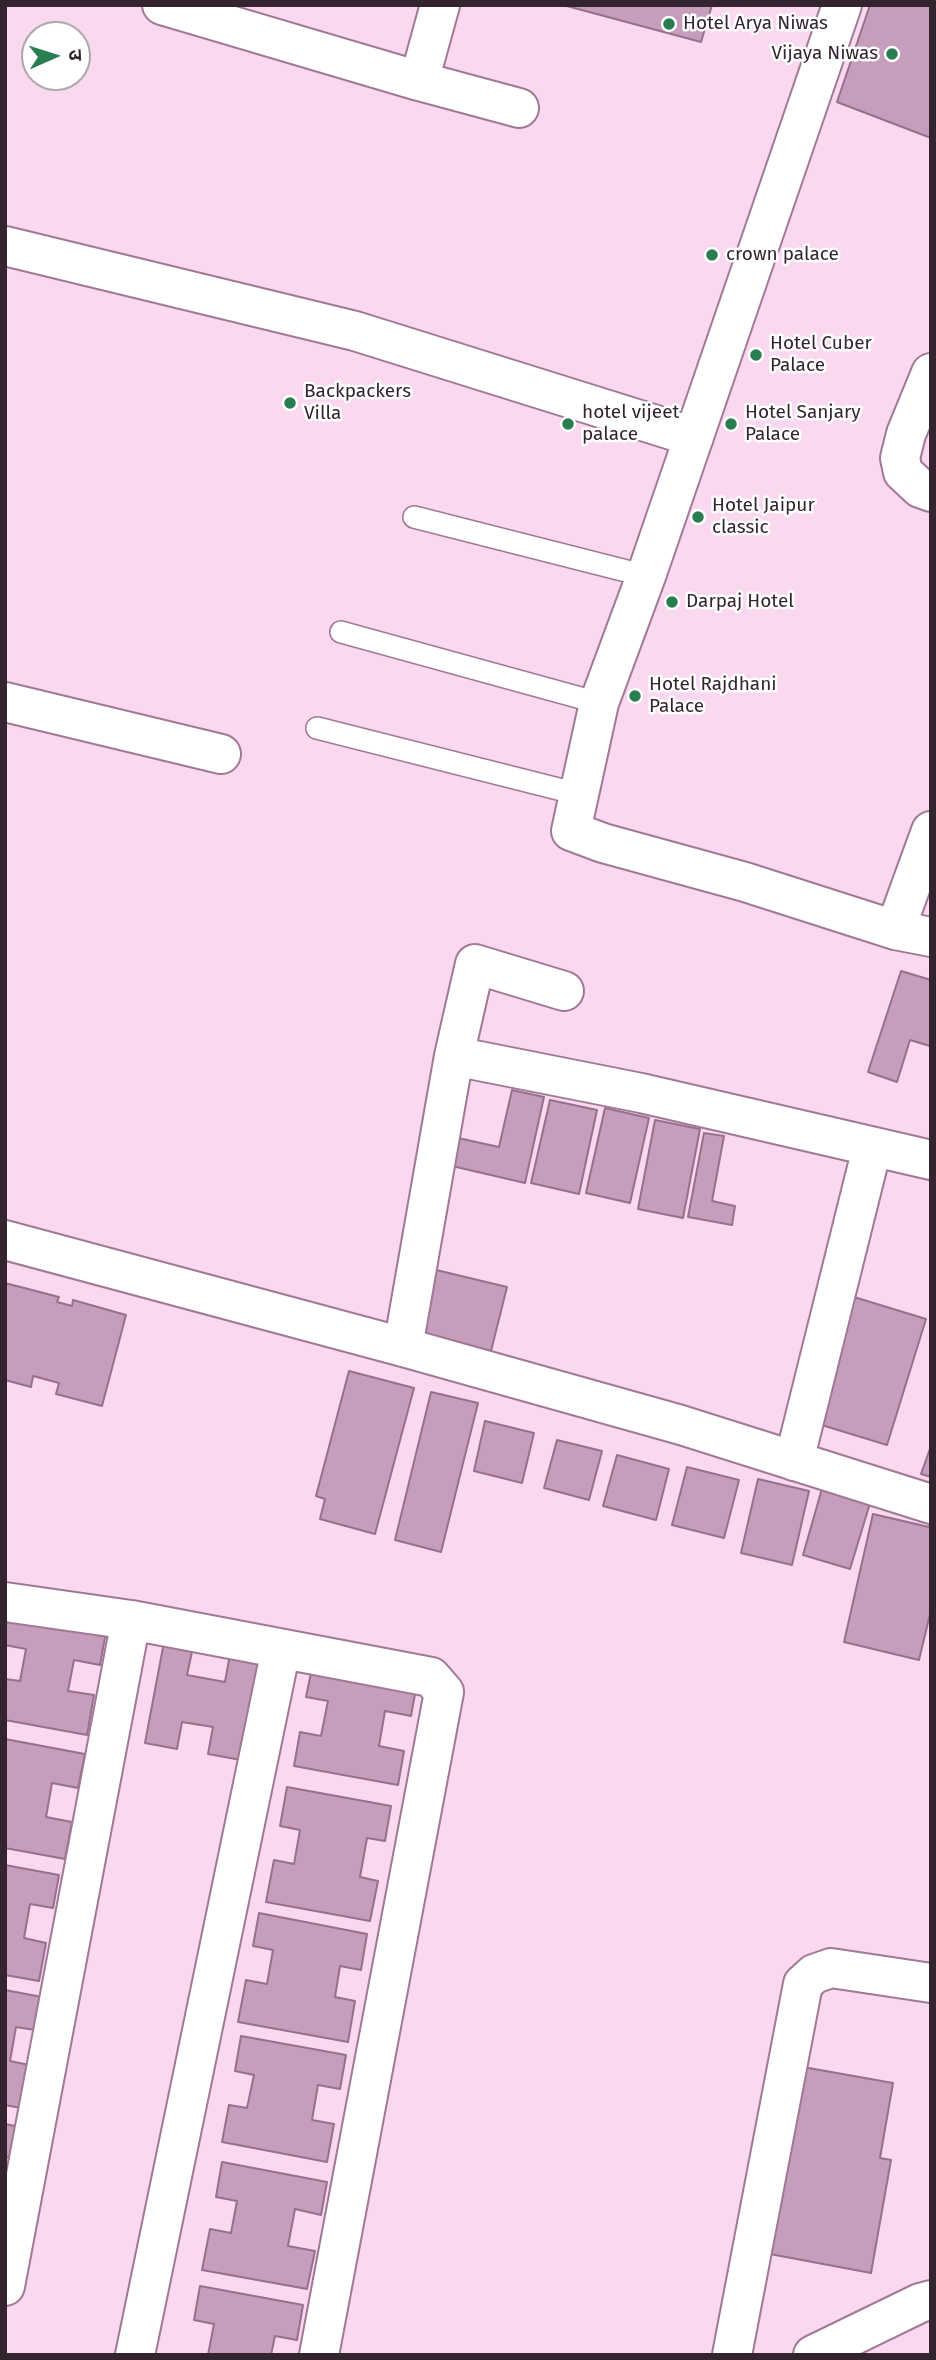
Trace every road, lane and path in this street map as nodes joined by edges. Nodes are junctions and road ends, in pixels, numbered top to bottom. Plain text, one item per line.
1 (440, 5) edge
2 (842, 5) edge
3 (164, 6) edge
4 (419, 81) junction
5 (519, 108) dead end
6 (5, 246) edge
7 (931, 373) edge
8 (694, 437) junction
9 (931, 492) edge
10 (414, 517) dead end
11 (646, 576) junction
12 (341, 632) dead end
13 (5, 702) edge
14 (599, 703) junction
15 (317, 728) dead end
16 (221, 754) dead end
17 (578, 794) junction
18 (931, 831) edge
19 (913, 933) edge
20 (564, 991) dead end
21 (454, 1056) junction
22 (872, 1147) junction
23 (931, 1160) edge
24 (5, 1240) edge
25 (403, 1347) junction
26 (794, 1461) junction
27 (931, 1504) edge
28 (5, 1602) edge
29 (131, 1620) junction
30 (281, 1649) junction
31 (931, 1983) edge
32 (5, 2286) edge
33 (931, 2300) edge
34 (135, 2355) edge
35 (319, 2355) edge
36 (732, 2355) edge
37 (813, 2355) edge

1 - 4 street
2 - 8 street
3 - 4 street
4 - 5 street
6 - 8 street
7 - 9 street
8 - 11 street
10 - 11 lane
11 - 14 street
12 - 14 lane
13 - 16 street
14 - 17 street
15 - 17 lane
17 - 19 street
18 - 19 street
20 - 21 street
21 - 22 street
21 - 25 street
22 - 23 street
22 - 26 street
24 - 25 street
25 - 26 street
26 - 27 street
28 - 29 street
29 - 30 street
29 - 32 street
30 - 34 street
30 - 35 street
31 - 36 street
33 - 37 street

